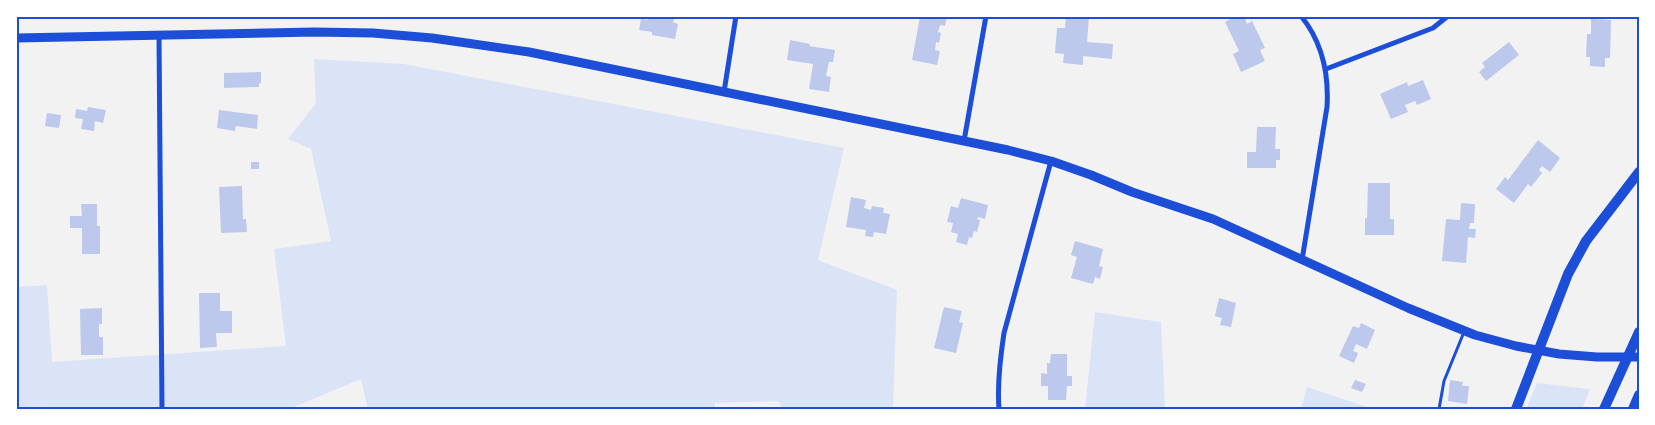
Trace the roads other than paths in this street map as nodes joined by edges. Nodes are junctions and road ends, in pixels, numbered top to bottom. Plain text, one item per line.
1 (736, 16) edge
2 (986, 16) edge
3 (1301, 16) edge
4 (1448, 16) edge
5 (158, 35) junction
6 (16, 38) edge
7 (1326, 69) junction
8 (724, 92) junction
9 (964, 141) junction
10 (1051, 161) junction
11 (1639, 172) edge
12 (1302, 260) junction
13 (1464, 331) junction
14 (1638, 335) edge
15 (1538, 350) junction
16 (1639, 357) edge
17 (1639, 395) edge
18 (162, 409) edge
19 (999, 409) edge
20 (1439, 409) edge
21 (1516, 409) edge
22 (1604, 409) edge
23 (1632, 409) edge

1 - 8 street
2 - 9 street
3 - 7 street
4 - 7 street
5 - 6 main road
5 - 8 main road
5 - 18 street
7 - 12 street
8 - 9 main road
9 - 10 main road
10 - 12 main road
10 - 19 street
11 - 15 highway
12 - 13 main road
13 - 15 main road
13 - 20 lane
14 - 22 highway
15 - 16 main road
15 - 21 highway
17 - 23 highway

